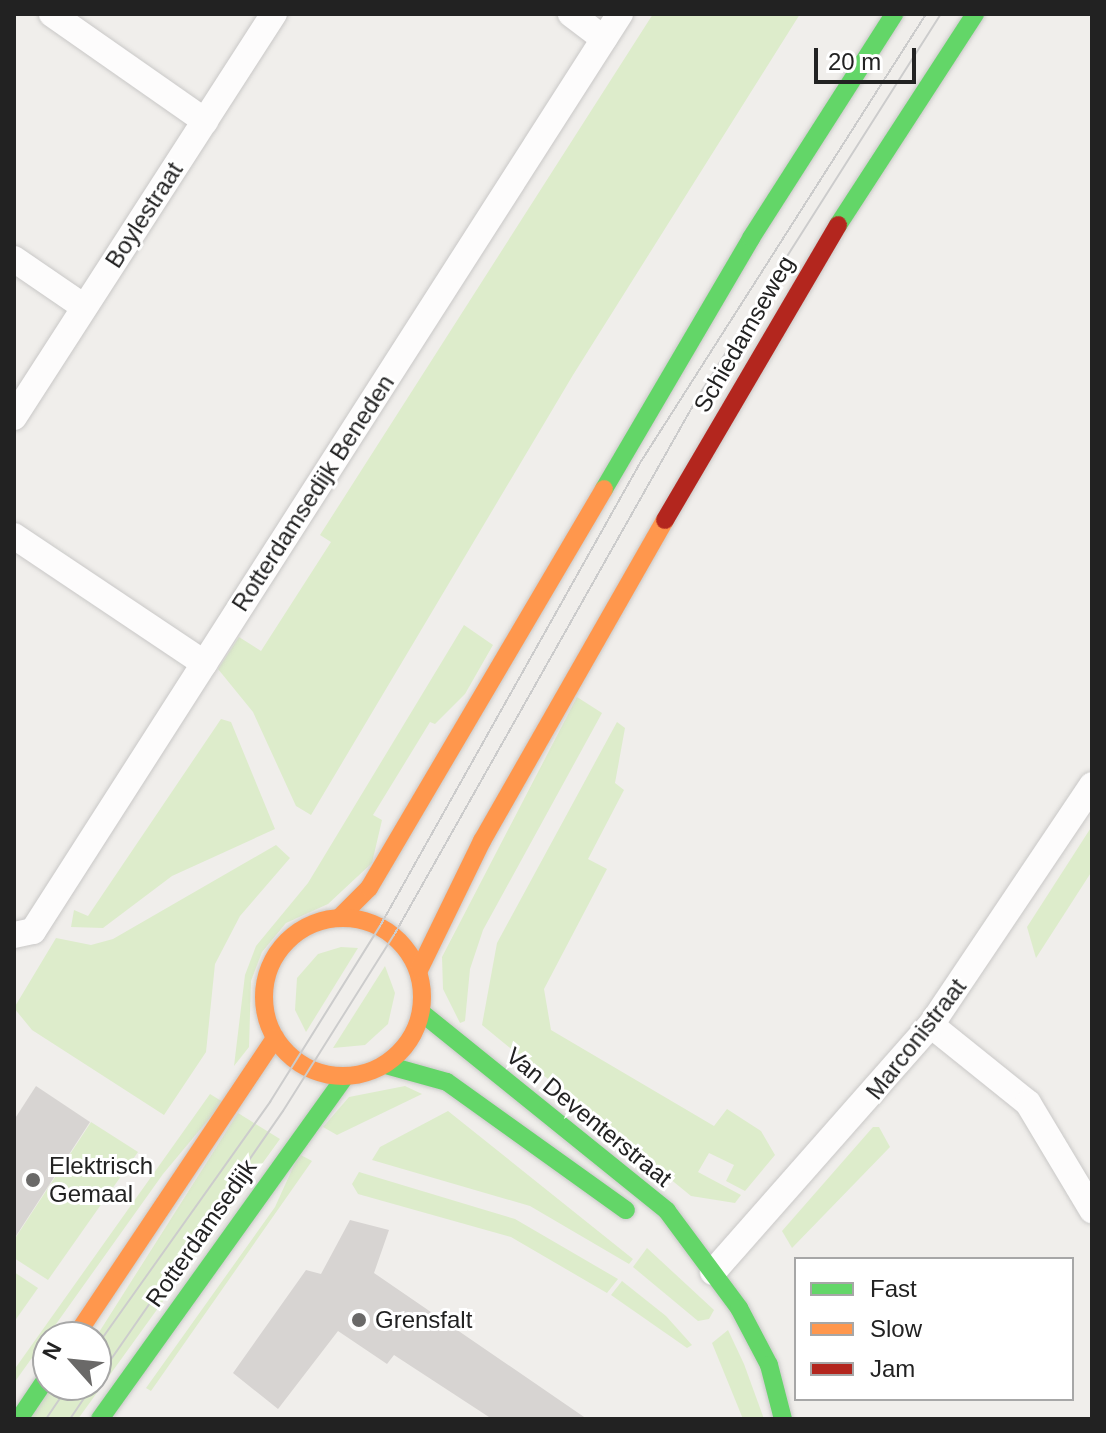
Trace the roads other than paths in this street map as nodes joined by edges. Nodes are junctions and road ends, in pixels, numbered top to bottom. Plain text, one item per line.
1 (52, 14) edge
2 (274, 14) edge
3 (571, 14) edge
4 (620, 14) edge
5 (894, 14) edge
6 (975, 14) edge
7 (604, 39) junction
8 (205, 121) junction
9 (14, 259) edge
10 (84, 307) junction
11 (14, 417) edge
12 (14, 536) edge
13 (204, 663) junction
14 (1092, 785) edge
15 (340, 917) junction
16 (14, 935) edge
17 (419, 970) junction
18 (422, 1013) junction
19 (931, 1025) junction
20 (275, 1038) junction
21 (386, 1065) junction
22 (345, 1077) junction
23 (1092, 1210) edge
24 (713, 1272) junction
25 (86, 1321) edge
26 (32, 1400) edge
27 (19, 1419) edge
28 (100, 1419) edge
29 (783, 1419) edge

1 - 8 street
2 - 8 street, Boylestraat
3 - 7 street
4 - 7 street, Rotterdamsedijk Beneden
5 - 15 main road, Schiedamseweg
6 - 17 main road, Schiedamseweg
7 - 13 street, Rotterdamsedijk Beneden
8 - 10 street, Boylestraat
9 - 10 street
10 - 11 street, Boylestraat
12 - 13 street
13 - 16 street, Rotterdamsedijk Beneden
14 - 19 street, Marconistraat
15 - 17 main road
15 - 20 main road
17 - 18 main road
18 - 21 main road
18 - 24 main road, Van Deventerstraat
19 - 23 street
19 - 24 street, Marconistraat
20 - 22 main road
20 - 25 main road, Rotterdamsedijk
21 - 22 main road
21 - 24 main road, Van Deventerstraat
22 - 28 main road, Rotterdamsedijk
24 - 29 main road, Van Deventerstraat
26 - 27 main road

